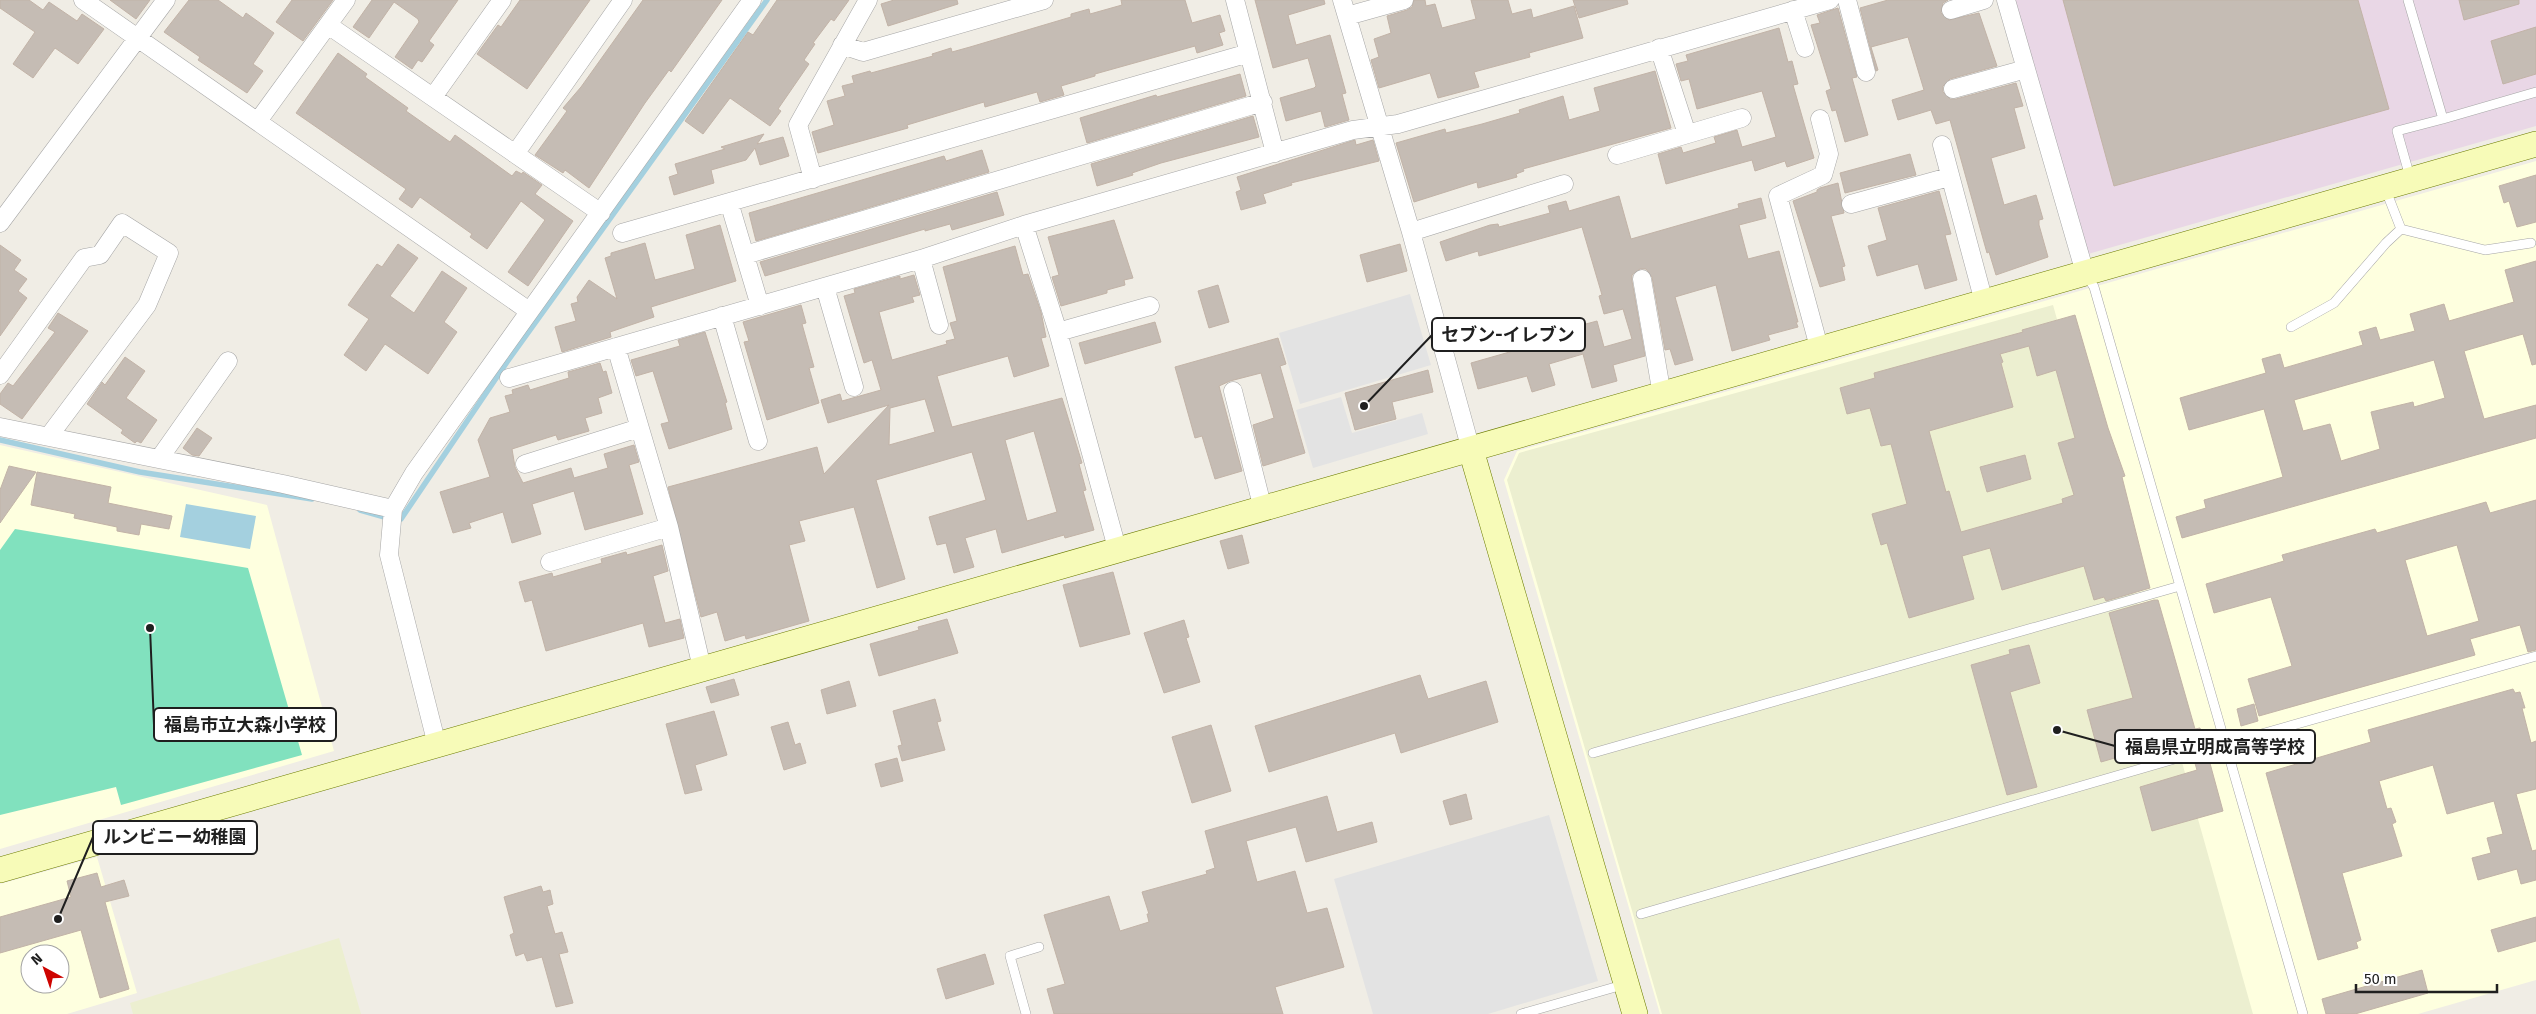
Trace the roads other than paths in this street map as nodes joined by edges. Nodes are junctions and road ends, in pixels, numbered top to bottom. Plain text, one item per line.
1 (83, 0) edge
2 (166, 0) edge
3 (346, 0) edge
4 (502, 0) edge
5 (623, 0) edge
6 (752, 0) edge
7 (868, 0) edge
8 (1044, 0) edge
9 (1234, 0) edge
10 (1404, 0) edge
11 (1830, 0) edge
12 (1847, 0) edge
13 (1984, 0) edge
14 (2006, 0) edge
15 (2408, 0) edge
16 (1790, 7) edge
17 (1344, 8) edge
18 (1951, 10) dead end
19 (328, 24) junction
20 (137, 39) junction
21 (842, 45) junction
22 (1659, 48) junction
23 (1805, 48) dead end
24 (1249, 53) junction
25 (2026, 69) junction
26 (1866, 72) dead end
27 (1953, 90) dead end
28 (2536, 92) edge
29 (433, 97) junction
30 (1263, 102) junction
31 (1742, 118) dead end
32 (2443, 118) junction
33 (1820, 119) dead end
34 (258, 121) junction
35 (1379, 128) junction
36 (1687, 134) junction
37 (2536, 144) edge
38 (1942, 145) dead end
39 (1275, 153) junction
40 (515, 154) junction
41 (1617, 155) dead end
42 (1949, 177) junction
43 (813, 179) junction
44 (2411, 180) junction
45 (1564, 184) dead end
46 (2385, 188) junction
47 (729, 202) junction
48 (1851, 204) dead end
49 (601, 213) junction
50 (0, 223) edge
51 (1024, 225) junction
52 (2401, 228) junction
53 (1411, 232) junction
54 (622, 233) dead end
55 (2531, 243) dead end
56 (745, 255) junction
57 (921, 259) junction
58 (2085, 273) junction
59 (1642, 279) dead end
60 (824, 287) junction
61 (1984, 302) junction
62 (760, 306) junction
63 (1150, 306) dead end
64 (529, 310) junction
65 (722, 316) junction
66 (939, 325) dead end
67 (2291, 327) dead end
68 (1058, 332) junction
69 (616, 347) junction
70 (1820, 351) junction
71 (228, 361) dead end
72 (0, 375) edge
73 (509, 378) dead end
74 (854, 387) dead end
75 (1233, 391) dead end
76 (1662, 395) junction
77 (0, 427) edge
78 (639, 428) junction
79 (49, 436) junction
80 (758, 441) dead end
81 (1471, 450) junction
82 (159, 459) junction
83 (525, 464) dead end
84 (393, 509) junction
85 (1263, 509) junction
86 (669, 527) junction
87 (1118, 552) junction
88 (550, 562) dead end
89 (2180, 586) junction
90 (2536, 656) edge
91 (702, 668) junction
92 (2226, 744) junction
93 (437, 745) junction
94 (1594, 754) dead end
95 (0, 870) edge
96 (1641, 914) dead end
97 (1039, 947) dead end
98 (1626, 984) junction
99 (1026, 1014) edge
100 (1522, 1014) edge
101 (1635, 1014) edge
102 (2303, 1014) edge

1 - 20 street
2 - 20 street
3 - 19 street
4 - 29 street
5 - 40 street
6 - 49 street
7 - 21 street
8 - 21 street
9 - 24 street
10 - 17 street
11 - 16 street
12 - 26 street
13 - 18 street
14 - 25 street
15 - 32 lane
16 - 22 street
16 - 23 street
17 - 35 street
19 - 29 street
19 - 34 street
20 - 34 street
20 - 50 street
21 - 43 street
22 - 35 street
22 - 36 street
24 - 30 street
24 - 43 street
25 - 27 street
25 - 58 street
28 - 32 lane
29 - 40 street
30 - 39 street
30 - 56 street
31 - 36 street
32 - 44 lane
33 - 70 street
34 - 64 street
35 - 39 street
35 - 53 street
36 - 41 street
37 - 44 street
38 - 42 street
39 - 51 street
40 - 49 street
42 - 48 street
42 - 61 street
43 - 47 street
44 - 46 street
45 - 53 street
46 - 52 lane
46 - 58 street
47 - 54 street
47 - 56 street
49 - 64 street
51 - 57 street
51 - 68 street
52 - 55 lane
52 - 67 lane
53 - 81 street
56 - 62 street
57 - 60 street
57 - 66 street
58 - 61 street
58 - 89 lane
59 - 76 street
60 - 62 street
60 - 74 street
61 - 70 street
62 - 65 street
63 - 68 street
64 - 84 street
65 - 69 street
65 - 80 street
68 - 87 street
69 - 73 street
69 - 78 street
70 - 76 street
71 - 82 street
72 - 79 street
75 - 85 street
76 - 81 street
77 - 79 street
78 - 83 street
78 - 86 street
79 - 82 street
81 - 85 street
81 - 98 street
82 - 84 street
84 - 93 street
85 - 87 street
86 - 88 street
86 - 91 street
87 - 91 street
89 - 92 lane
89 - 94 lane
90 - 92 lane
91 - 93 street
92 - 96 lane
92 - 102 lane
93 - 95 street
97 - 99 lane
98 - 100 lane
98 - 101 street

